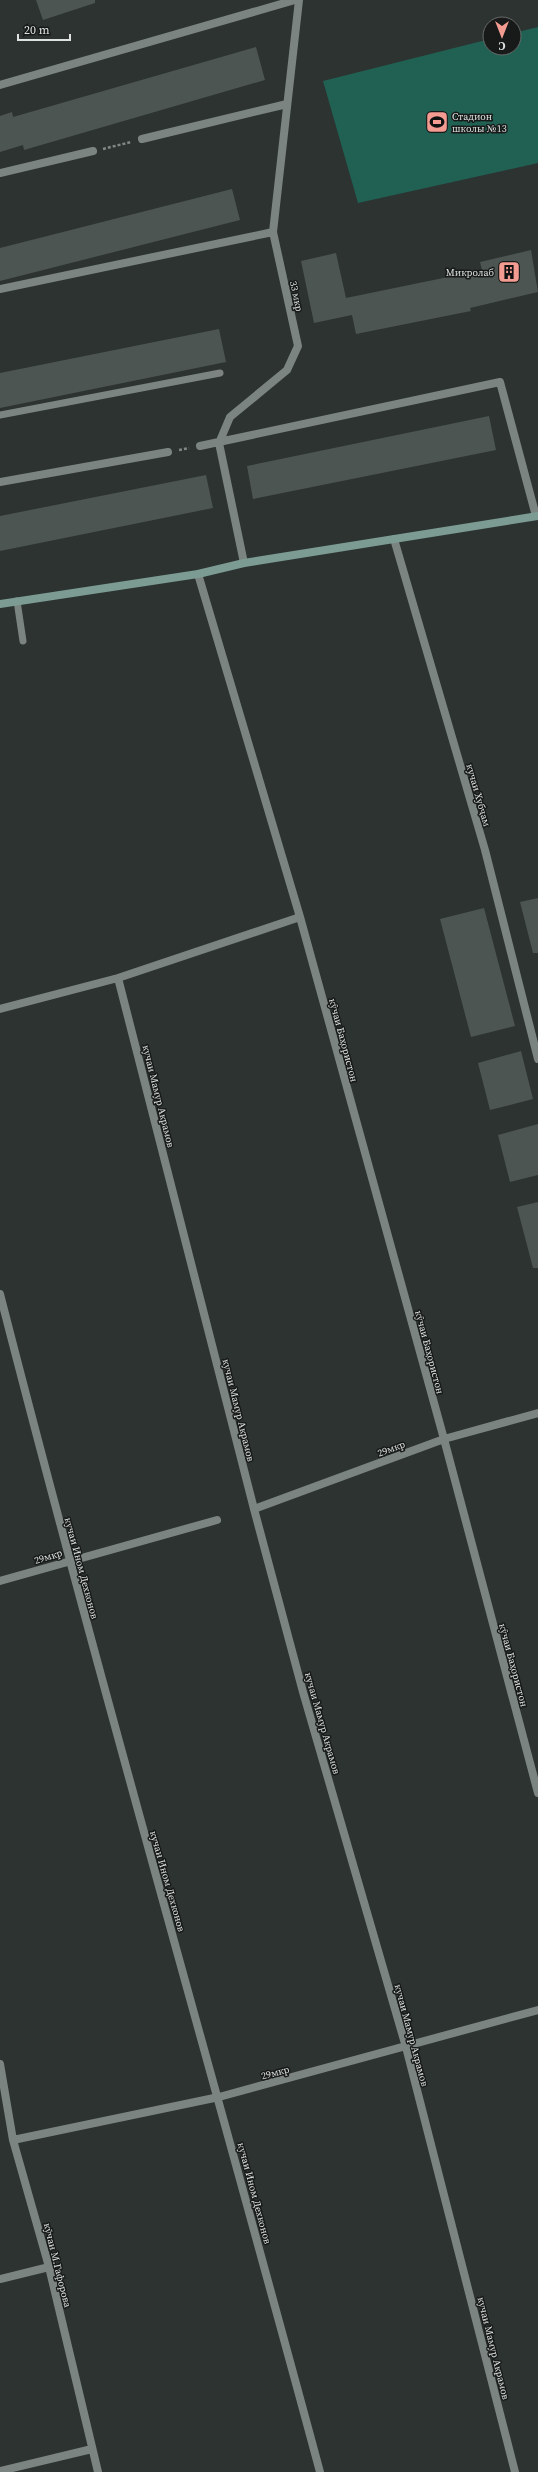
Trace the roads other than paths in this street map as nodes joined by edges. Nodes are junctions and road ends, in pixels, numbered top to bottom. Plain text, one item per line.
1 (295, 0) edge
2 (299, 0) edge
3 (0, 85) edge
4 (287, 104) junction
5 (142, 139) road end
6 (93, 151) road end
7 (0, 174) edge
8 (273, 232) junction
9 (0, 289) edge
10 (220, 373) dead end
11 (0, 415) edge
12 (219, 443) junction
13 (200, 446) road end
14 (168, 452) road end
15 (0, 482) edge
16 (537, 516) edge
17 (394, 539) junction
18 (244, 563) junction
19 (198, 574) junction
20 (17, 601) junction
21 (0, 604) edge
22 (23, 642) dead end
23 (300, 917) junction
24 (118, 978) junction
25 (0, 1009) edge
26 (538, 1059) edge
27 (0, 1294) edge
28 (538, 1414) edge
29 (444, 1439) junction
30 (254, 1509) junction
31 (217, 1520) dead end
32 (68, 1560) junction
33 (0, 1581) edge
34 (538, 1793) edge
35 (538, 2010) edge
36 (406, 2047) junction
37 (0, 2064) edge
38 (219, 2097) junction
39 (13, 2140) junction
40 (49, 2267) junction
41 (0, 2279) edge
42 (92, 2449) junction
43 (0, 2471) edge
44 (98, 2472) edge
45 (320, 2472) edge
46 (515, 2472) edge

1 - 3 street
2 - 4 street, 33 мкр
4 - 5 street
4 - 8 street, 33 мкр
6 - 7 street
8 - 9 street
8 - 12 street, 33 мкр
10 - 11 lane
12 - 13 street
12 - 16 street
12 - 18 street
14 - 15 street
16 - 17 main road
17 - 18 main road
17 - 26 street, кучаи Хубҷам
18 - 19 main road
19 - 20 main road
19 - 23 street, кӯчаи Баҳористон
20 - 21 main road
20 - 22 lane
23 - 24 street
23 - 29 street, кӯчаи Баҳористон
24 - 25 street
24 - 30 street, кучаи Мамур Акрамов
27 - 32 street, кучаи Ином Дехконов
28 - 29 street, 29мкр
29 - 30 street, 29мкр
29 - 34 street, кӯчаи Баҳористон
30 - 36 street, кучаи Мамур Акрамов
31 - 32 street, 29мкр
32 - 33 street, 29мкр
32 - 38 street, кучаи Ином Дехконов
35 - 36 street, 29мкр
36 - 38 street, 29мкр
36 - 46 street, кучаи Мамур Акрамов
37 - 39 street, кӯчаи М.Гафорова
38 - 39 street, 29мкр
38 - 45 street, кучаи Ином Дехконов
39 - 40 street, кӯчаи М.Гафорова
40 - 41 street
40 - 42 street, кӯчаи М.Гафорова
42 - 43 street
42 - 44 street, кӯчаи М.Гафорова

